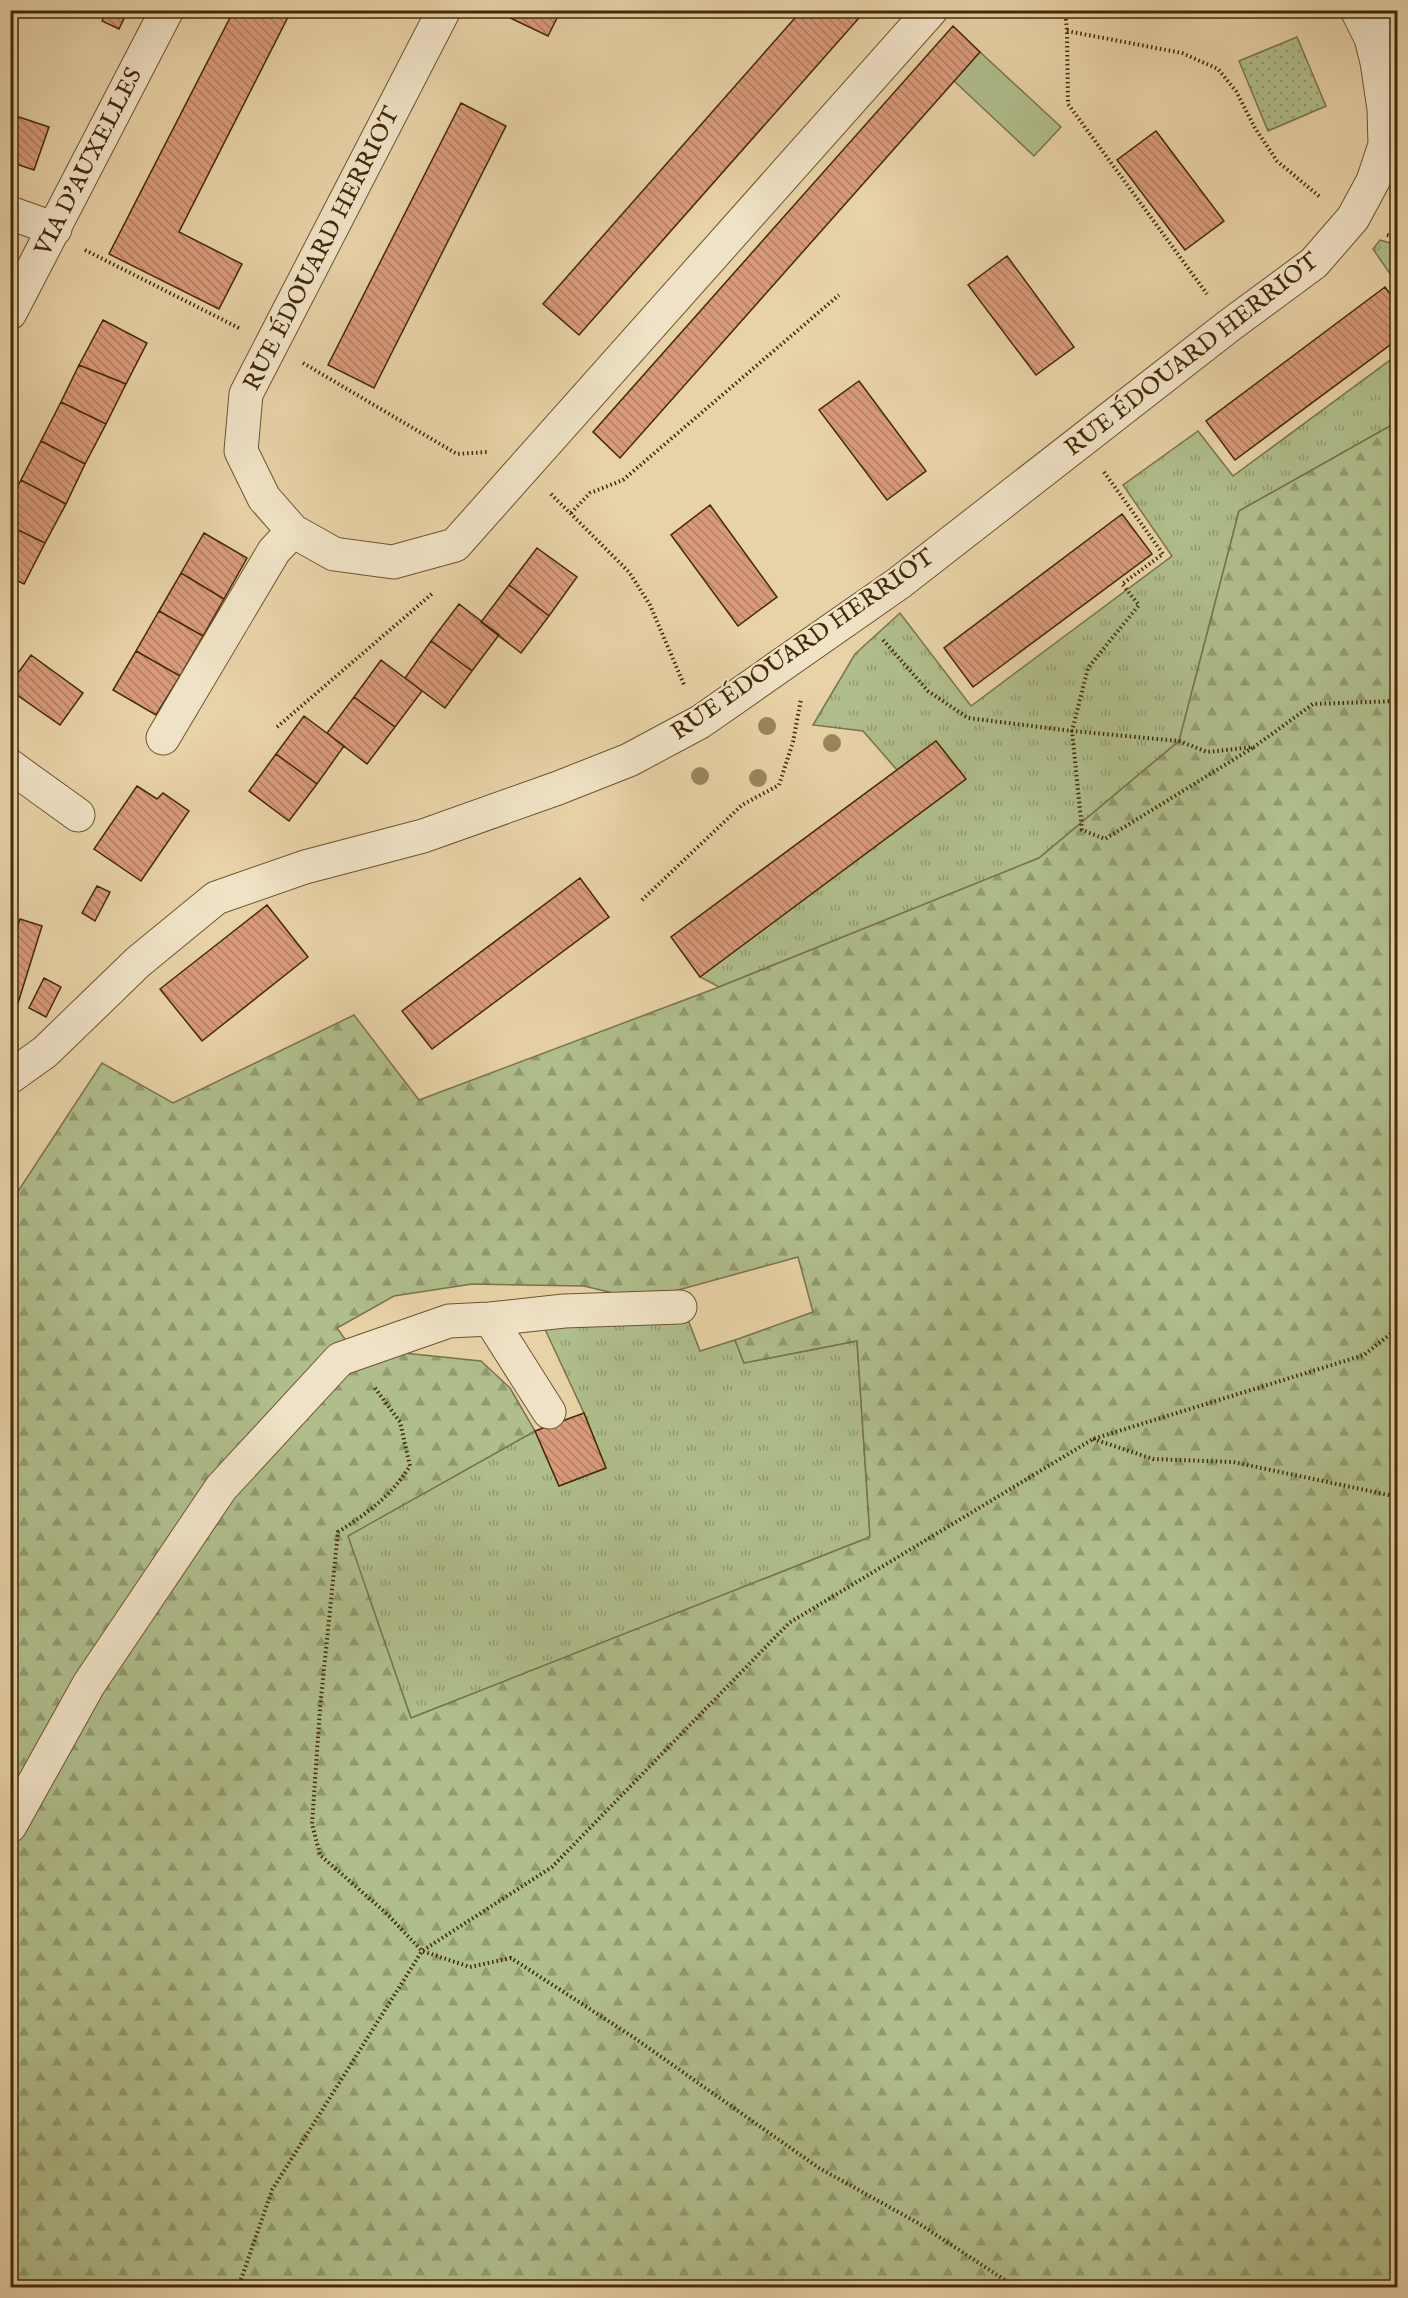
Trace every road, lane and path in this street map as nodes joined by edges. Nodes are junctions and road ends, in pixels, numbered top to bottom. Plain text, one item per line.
1 (167, 10) edge
2 (444, 10) edge
3 (931, 10) edge
4 (1065, 10) edge
5 (1375, 26) edge
6 (1067, 31) junction
7 (1391, 145) edge
8 (10, 213) edge
9 (1353, 218) junction
10 (55, 229) junction
11 (839, 295) dead end
12 (10, 313) edge
13 (224, 320) dead end
14 (1230, 325) junction
15 (272, 345) junction
16 (1082, 441) junction
17 (533, 477) junction
18 (571, 513) junction
19 (293, 531) junction
20 (435, 550) junction
21 (858, 612) junction
22 (810, 645) junction
23 (1398, 702) edge
24 (700, 722) junction
25 (277, 727) dead end
26 (1072, 731) junction
27 (163, 738) dead end
28 (1254, 747) junction
29 (10, 766) edge
30 (78, 815) dead end
31 (642, 900) dead end
32 (10, 1077) edge
33 (680, 1307) dead end
34 (490, 1319) junction
35 (1398, 1328) edge
36 (340, 1359) junction
37 (549, 1412) dead end
38 (1093, 1439) junction
39 (1398, 1497) edge
40 (10, 1826) edge
41 (422, 1952) junction
42 (238, 2288) edge
43 (1017, 2288) edge

1 - 10 street, VIA D'AUXELLES
2 - 15 street, RUE ÉDOUARD HERRIOT
3 - 17 street, RUE ÉDOUARD HERRIOT
4 - 6 path
5 - 7 street, RUE ÉDOUARD HERRIOT
6 - 9 path
6 - 14 path
7 - 9 street, RUE ÉDOUARD HERRIOT
8 - 10 street
9 - 14 street, RUE ÉDOUARD HERRIOT
10 - 12 street, VIA D'AUXELLES
10 - 13 path
11 - 18 path
14 - 16 street, RUE ÉDOUARD HERRIOT
15 - 17 path
15 - 19 street, RUE ÉDOUARD HERRIOT
16 - 21 street, RUE ÉDOUARD HERRIOT
16 - 26 path
17 - 18 path
17 - 20 street, RUE ÉDOUARD HERRIOT
18 - 24 path
19 - 20 street, RUE ÉDOUARD HERRIOT
19 - 27 street
20 - 25 path
21 - 22 street, RUE ÉDOUARD HERRIOT
21 - 26 path
22 - 24 street, RUE ÉDOUARD HERRIOT
22 - 31 path
23 - 28 path
24 - 32 street, RUE ÉDOUARD HERRIOT
26 - 28 path
26 - 28 path
29 - 30 street
33 - 34 street
34 - 36 street
34 - 37 street
35 - 38 path
36 - 40 street
36 - 41 path
38 - 39 path
38 - 41 path
41 - 42 path
41 - 43 path

